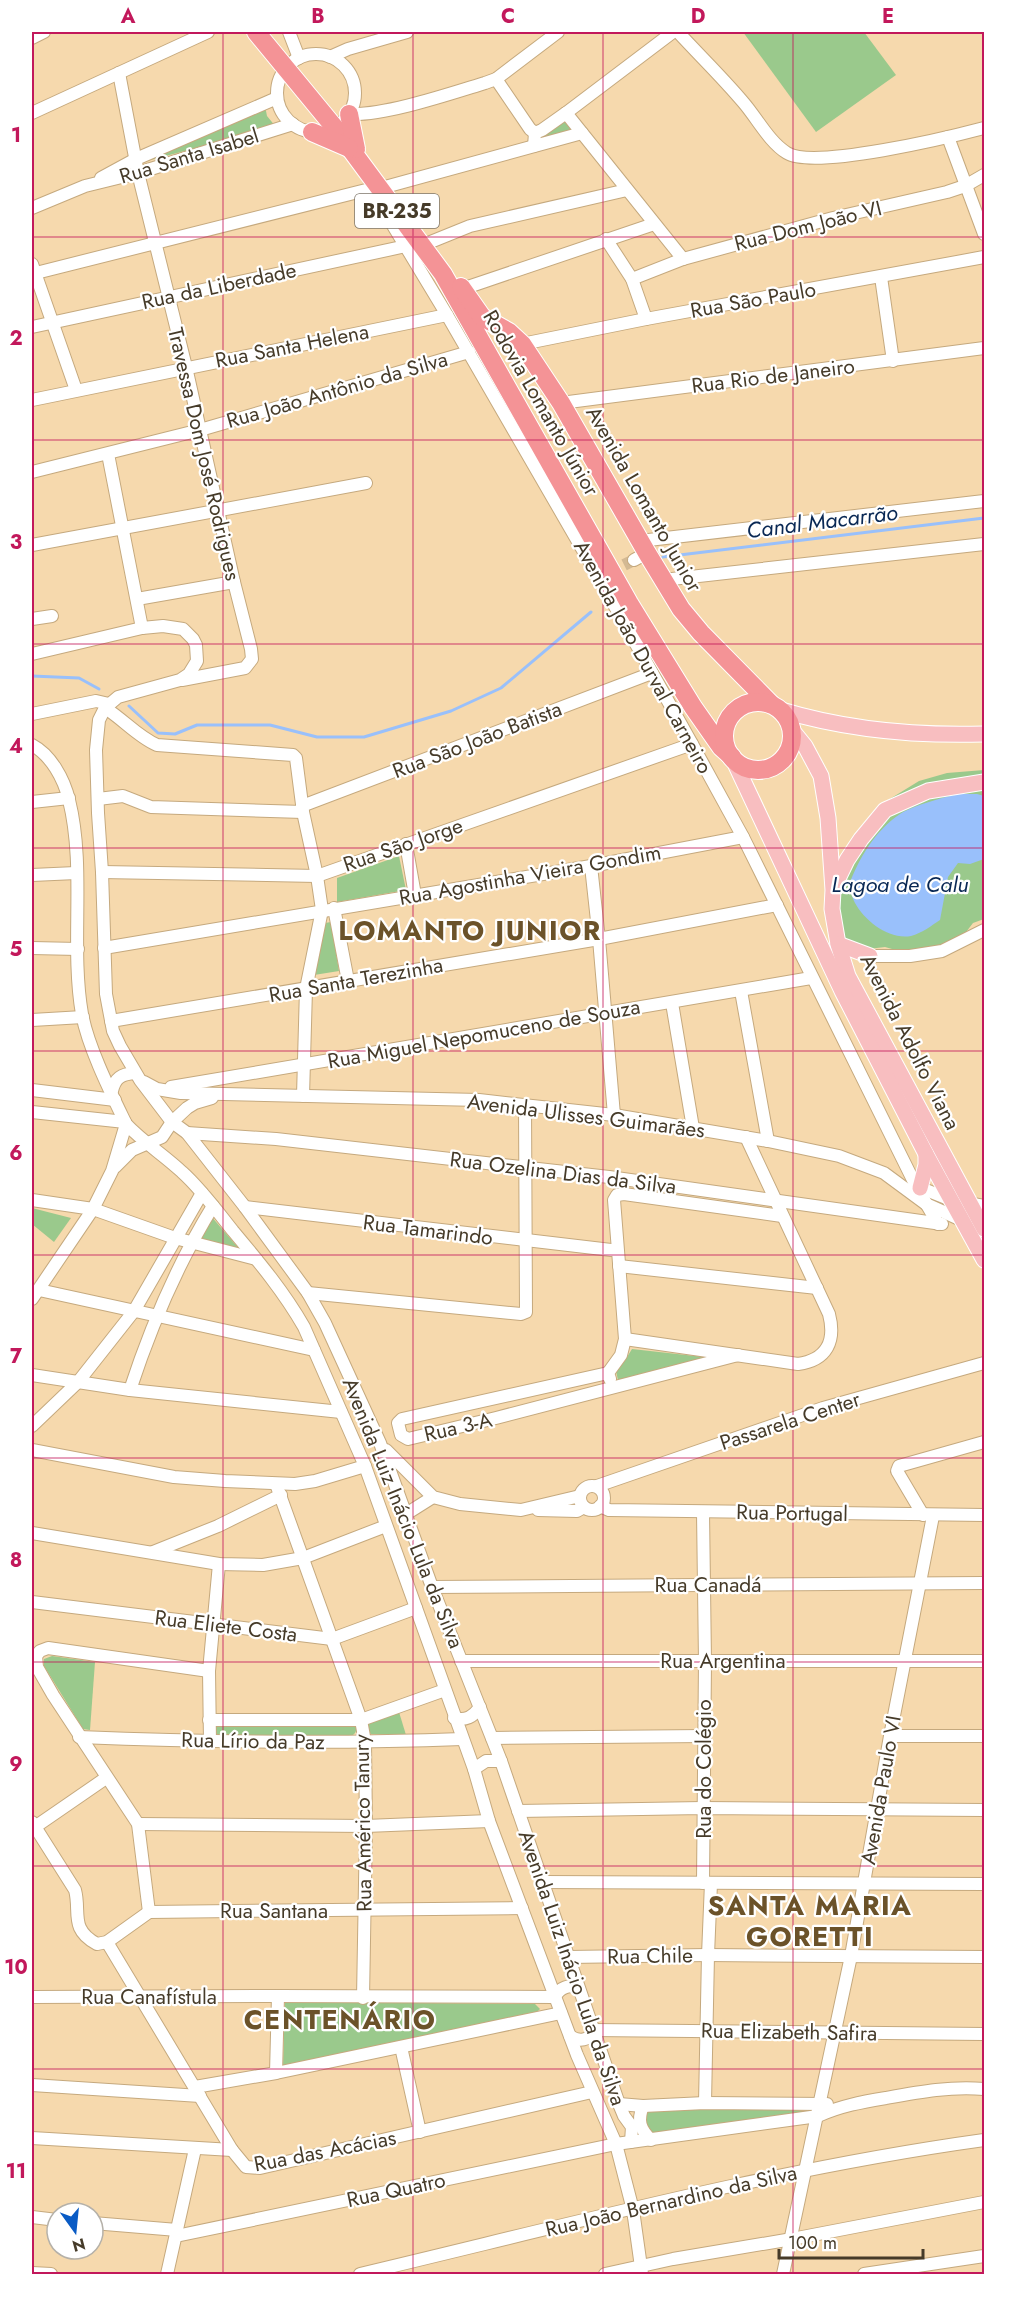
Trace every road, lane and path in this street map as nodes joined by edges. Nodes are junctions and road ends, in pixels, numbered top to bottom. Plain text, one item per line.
1 (44, 32) edge
2 (208, 32) edge
3 (288, 32) edge
4 (407, 32) edge
5 (558, 32) edge
6 (675, 32) edge
7 (259, 33) edge
8 (32, 38) edge
9 (330, 57) junction
10 (289, 63) junction
11 (119, 73) junction
12 (496, 79) junction
13 (277, 98) junction
14 (32, 112) edge
15 (566, 113) junction
16 (293, 124) junction
17 (984, 128) edge
18 (312, 132) joint
19 (582, 133) junction
20 (345, 135) junction
21 (948, 137) junction
22 (535, 139) junction
23 (136, 159) junction
24 (138, 173) junction
25 (984, 175) edge
26 (85, 186) junction
27 (965, 186) junction
28 (377, 188) junction
29 (627, 190) junction
30 (32, 208) edge
31 (654, 224) junction
32 (984, 234) edge
33 (606, 239) junction
34 (156, 243) junction
35 (428, 243) junction
36 (406, 246) junction
37 (984, 257) edge
38 (682, 259) junction
39 (33, 270) edge
40 (881, 277) junction
41 (632, 279) junction
42 (462, 289) junction
43 (167, 296) junction
44 (447, 315) junction
45 (482, 316) joint
46 (646, 319) junction
47 (52, 322) junction
48 (32, 327) edge
49 (522, 344) junction
50 (984, 348) edge
51 (469, 352) junction
52 (893, 361) junction
53 (186, 367) junction
54 (76, 390) junction
55 (32, 400) edge
56 (561, 403) junction
57 (200, 430) junction
58 (108, 454) junction
59 (32, 472) edge
60 (366, 483) dead end
61 (984, 501) edge
62 (219, 511) junction
63 (122, 529) junction
64 (984, 544) edge
65 (32, 545) edge
66 (640, 552) junction
67 (663, 580) junction
68 (234, 582) junction
69 (137, 599) junction
70 (52, 616) dead end
71 (32, 619) edge
72 (142, 628) junction
73 (32, 654) edge
74 (652, 673) junction
75 (180, 680) junction
76 (108, 704) junction
77 (776, 707) junction
78 (32, 714) edge
79 (792, 730) junction
80 (984, 734) edge
81 (692, 744) junction
82 (32, 745) edge
83 (732, 758) junction
84 (984, 783) edge
85 (69, 798) junction
86 (98, 799) junction
87 (32, 802) edge
88 (303, 809) junction
89 (758, 816) joint
90 (743, 837) junction
91 (406, 844) junction
92 (591, 866) junction
93 (102, 872) junction
94 (76, 873) junction
95 (32, 875) edge
96 (317, 876) junction
97 (833, 890) junction
98 (415, 895) junction
99 (777, 905) junction
100 (328, 909) junction
101 (984, 930) edge
102 (599, 939) junction
103 (838, 944) junction
104 (32, 948) edge
105 (78, 948) junction
106 (104, 948) junction
107 (870, 956) junction
108 (848, 976) junction
109 (811, 978) junction
110 (348, 981) junction
111 (306, 988) junction
112 (741, 990) junction
113 (672, 1003) junction
114 (606, 1014) junction
115 (83, 1017) junction
116 (32, 1020) edge
117 (111, 1021) junction
118 (303, 1065) junction
119 (137, 1076) junction
120 (157, 1089) junction
121 (32, 1090) edge
122 (231, 1095) junction
123 (113, 1096) junction
124 (303, 1096) junction
125 (525, 1105) junction
126 (32, 1112) edge
127 (614, 1115) junction
128 (172, 1122) junction
129 (126, 1123) junction
130 (693, 1128) junction
131 (187, 1132) junction
132 (746, 1137) junction
133 (768, 1141) junction
134 (146, 1142) junction
135 (926, 1154) junction
136 (526, 1169) junction
137 (112, 1171) junction
138 (884, 1173) junction
139 (918, 1187) junction
140 (202, 1193) junction
141 (774, 1199) junction
142 (32, 1200) edge
143 (951, 1200) junction
144 (926, 1204) junction
145 (978, 1205) edge
146 (213, 1206) junction
147 (245, 1207) junction
148 (93, 1209) junction
149 (782, 1216) junction
150 (964, 1222) junction
151 (938, 1224) junction
152 (984, 1227) edge
153 (175, 1238) junction
154 (191, 1242) junction
155 (526, 1242) junction
156 (610, 1250) dead end
157 (256, 1259) junction
158 (984, 1260) edge
159 (619, 1266) junction
160 (817, 1288) junction
161 (308, 1293) junction
162 (35, 1295) edge
163 (134, 1311) junction
164 (157, 1316) junction
165 (626, 1339) junction
166 (314, 1350) junction
167 (738, 1355) junction
168 (984, 1363) edge
169 (608, 1373) junction
170 (32, 1375) edge
171 (78, 1382) junction
172 (612, 1389) junction
173 (130, 1390) junction
174 (341, 1412) junction
175 (32, 1426) edge
176 (984, 1442) edge
177 (380, 1443) junction
178 (32, 1450) edge
179 (365, 1466) junction
180 (597, 1486) junction
181 (278, 1490) junction
182 (433, 1497) junction
183 (582, 1501) junction
184 (600, 1506) junction
185 (703, 1512) junction
186 (406, 1514) junction
187 (984, 1515) edge
188 (928, 1516) junction
189 (386, 1526) junction
190 (32, 1533) edge
191 (152, 1553) junction
192 (303, 1558) junction
193 (219, 1564) junction
194 (922, 1583) junction
195 (984, 1583) edge
196 (704, 1585) junction
197 (432, 1587) junction
198 (32, 1602) edge
199 (416, 1608) junction
200 (213, 1624) junction
201 (332, 1639) junction
202 (461, 1661) junction
203 (705, 1661) junction
204 (906, 1661) junction
205 (984, 1661) edge
206 (209, 1671) junction
207 (445, 1690) junction
208 (480, 1707) junction
209 (454, 1718) junction
210 (208, 1720) junction
211 (362, 1720) junction
212 (705, 1736) junction
213 (890, 1736) junction
214 (984, 1736) edge
215 (80, 1737) junction
216 (492, 1738) junction
217 (462, 1739) junction
218 (210, 1742) junction
219 (364, 1742) junction
220 (501, 1761) junction
221 (474, 1769) junction
222 (106, 1778) junction
223 (703, 1808) junction
224 (984, 1810) edge
225 (518, 1811) junction
226 (878, 1811) junction
227 (489, 1821) junction
228 (138, 1824) junction
229 (33, 1826) edge
230 (366, 1826) junction
231 (543, 1882) junction
232 (707, 1883) junction
233 (864, 1883) junction
234 (984, 1884) edge
235 (522, 1908) junction
236 (364, 1910) junction
237 (149, 1912) junction
238 (107, 1942) junction
239 (708, 1955) junction
240 (851, 1956) junction
241 (568, 1957) junction
242 (984, 1957) edge
243 (32, 1984) edge
244 (579, 1989) junction
245 (278, 1996) junction
246 (36, 1997) edge
247 (555, 1997) junction
248 (141, 1998) junction
249 (363, 1998) junction
250 (561, 2013) junction
251 (593, 2030) junction
252 (706, 2031) junction
253 (835, 2034) junction
254 (984, 2034) edge
255 (570, 2036) junction
256 (401, 2047) junction
257 (276, 2073) junction
258 (32, 2085) edge
259 (984, 2089) edge
260 (198, 2092) junction
261 (592, 2092) junction
262 (705, 2103) junction
263 (821, 2103) junction
264 (619, 2104) junction
265 (643, 2106) junction
266 (837, 2107) junction
267 (818, 2116) junction
268 (420, 2132) junction
269 (32, 2138) edge
270 (651, 2140) junction
271 (984, 2140) edge
272 (631, 2142) junction
273 (616, 2144) junction
274 (195, 2149) junction
275 (232, 2150) junction
276 (804, 2170) junction
277 (984, 2202) edge
278 (633, 2210) junction
279 (105, 2224) edge
280 (176, 2233) junction
281 (792, 2239) junction
282 (984, 2256) edge
283 (641, 2270) edge
284 (32, 2273) edge
285 (51, 2274) edge
286 (167, 2274) edge
287 (360, 2274) edge
288 (605, 2274) edge
289 (783, 2274) edge
290 (864, 2274) edge

1 - 8 street
2 - 11 street
3 - 10 street
4 - 9 street
5 - 12 street
6 - 15 street
6 - 21 street
7 - 10 highway, Rodovia Lomanto Júnior / BR-235
9 - 10 street
9 - 20 street
10 - 13 street
10 - 20 highway, Rodovia Lomanto Júnior / BR-235
11 - 14 street
11 - 23 street
12 - 20 street
12 - 22 street
13 - 16 street
13 - 23 street, Rua Santa Isabel
15 - 19 street
15 - 22 street
16 - 18 street
16 - 24 street, Rua Santa Isabel
17 - 21 street
18 - 20 highway
19 - 22 street
19 - 29 street
20 - 28 highway, Rodovia Lomanto Júnior / BR-235
20 - 83 highway, Rodovia Lomanto Júnior / BR-235
21 - 27 street
22 - 28 street
23 - 24 street, Travessa Dom José Rodrigues
23 - 26 street, Rua Santa Isabel
24 - 26 street, Rua Santa Isabel
24 - 34 street, Travessa Dom José Rodrigues
25 - 27 street, Rua Dom João VI
26 - 30 street, Rua Santa Isabel
27 - 32 street
27 - 38 street, Rua Dom João VI
28 - 34 street
28 - 35 highway, Rodovia Lomanto Júnior / BR-235
28 - 36 street, Avenida João Durval Carneiro
29 - 31 street
29 - 35 street
31 - 33 street
31 - 38 street
33 - 41 street
33 - 42 street
34 - 39 street
34 - 43 street, Travessa Dom José Rodrigues
35 - 42 highway, Rodovia Lomanto Júnior / BR-235
36 - 43 street, Rua da Liberdade
36 - 44 street, Avenida João Durval Carneiro
37 - 40 street, Rua São Paulo
38 - 41 street, Rua Dom João VI
39 - 47 street
40 - 46 street, Rua São Paulo
40 - 52 street
41 - 46 street
42 - 45 highway, Rodovia Lomanto Júnior / BR-235
43 - 47 street, Rua da Liberdade
43 - 53 street, Travessa Dom José Rodrigues
44 - 51 street, Avenida João Durval Carneiro
44 - 53 street, Rua Santa Helena
45 - 49 highway, Avenida Lomanto Junior
46 - 49 street, Rua São Paulo
47 - 48 street, Rua da Liberdade
47 - 54 street
49 - 56 highway, Avenida Lomanto Junior
50 - 52 street, Rua Rio de Janeiro
51 - 57 street, Rua João Antônio da Silva
51 - 74 street, Avenida João Durval Carneiro
52 - 56 street, Rua Rio de Janeiro
53 - 54 street, Rua Santa Helena
53 - 57 street, Travessa Dom José Rodrigues
54 - 55 street, Rua Santa Helena
56 - 66 highway, Avenida Lomanto Junior
57 - 58 street, Rua João Antônio da Silva
57 - 62 street, Travessa Dom José Rodrigues
58 - 59 street, Rua João Antônio da Silva
58 - 63 street
60 - 62 street
61 - 66 street
62 - 63 street
62 - 68 street, Travessa Dom José Rodrigues
63 - 65 street
63 - 69 street
64 - 67 street
66 - 67 highway, Avenida Lomanto Junior
67 - 77 highway, Avenida Lomanto Junior
68 - 69 street
68 - 75 street, Travessa Dom José Rodrigues
69 - 72 street
70 - 71 street
72 - 73 street
72 - 75 street
74 - 81 street, Avenida João Durval Carneiro
74 - 88 street, Rua São João Batista
75 - 76 street
76 - 78 street
76 - 86 street, Avenida Luiz Inácio Lula da Silva
76 - 88 street
77 - 79 highway
77 - 80 main road
77 - 83 highway
79 - 83 highway
79 - 97 main road, Avenida Adolfo Viana
81 - 90 street, Avenida João Durval Carneiro
81 - 91 street, Rua São Jorge
82 - 85 street, Avenida Luiz Inácio Lula da Silva
83 - 89 main road, Rodovia Lomanto Júnior
84 - 97 main road
85 - 87 street
85 - 94 street, Avenida Luiz Inácio Lula da Silva
86 - 88 street, Rua São João Batista
86 - 93 street, Avenida Luiz Inácio Lula da Silva
88 - 96 street
89 - 135 main road, Avenida Adolfo Viana
90 - 92 street, Rua Agostinha Vieira Gondim
90 - 99 street, Avenida João Durval Carneiro
91 - 96 street, Rua São Jorge
91 - 98 street
92 - 98 street, Rua Agostinha Vieira Gondim
92 - 102 street
93 - 96 street, Rua São Jorge
93 - 106 street, Avenida Luiz Inácio Lula da Silva
94 - 95 street
94 - 105 street, Avenida Luiz Inácio Lula da Silva
96 - 100 street
97 - 103 main road, Avenida Adolfo Viana
98 - 100 street, Rua Agostinha Vieira Gondim
99 - 102 street, Rua Santa Terezinha
99 - 109 street, Avenida João Durval Carneiro
100 - 106 street, Rua Agostinha Vieira Gondim
100 - 110 street
100 - 111 street
101 - 107 street
102 - 110 street, Rua Santa Terezinha
102 - 114 street
103 - 107 main road
103 - 108 main road, Avenida Adolfo Viana
104 - 105 street
105 - 115 street, Avenida Luiz Inácio Lula da Silva
106 - 117 street, Avenida Luiz Inácio Lula da Silva
107 - 108 main road
108 - 145 main road, Avenida Adolfo Viana
109 - 112 street, Rua Miguel Nepomuceno de Souza
109 - 139 street, Avenida João Durval Carneiro
110 - 111 street, Rua Santa Terezinha
111 - 117 street, Rua Santa Terezinha
111 - 118 street
112 - 113 street, Rua Miguel Nepomuceno de Souza
112 - 133 street
113 - 114 street, Rua Miguel Nepomuceno de Souza
113 - 130 street
114 - 118 street, Rua Miguel Nepomuceno de Souza
114 - 127 street
115 - 116 street
115 - 123 street, Avenida Luiz Inácio Lula da Silva
117 - 119 street, Avenida Luiz Inácio Lula da Silva
118 - 120 street, Rua Miguel Nepomuceno de Souza
118 - 124 street
119 - 120 street
119 - 123 street
119 - 128 street, Avenida Luiz Inácio Lula da Silva
120 - 122 street
121 - 123 street
122 - 124 street, Avenida Ulisses Guimarães
122 - 128 street
123 - 129 street, Avenida Luiz Inácio Lula da Silva
124 - 125 street, Avenida Ulisses Guimarães
125 - 127 street, Avenida Ulisses Guimarães
125 - 136 street
126 - 129 street
127 - 130 street, Avenida Ulisses Guimarães
128 - 131 street, Avenida Luiz Inácio Lula da Silva
128 - 134 street
129 - 134 street, Avenida Luiz Inácio Lula da Silva
129 - 137 street
130 - 132 street, Avenida Ulisses Guimarães
131 - 136 street, Rua Ozelina Dias da Silva
131 - 147 street, Avenida Luiz Inácio Lula da Silva
132 - 133 street, Avenida Ulisses Guimarães
132 - 141 street
133 - 138 street, Avenida Ulisses Guimarães
134 - 137 street
134 - 140 street, Avenida Luiz Inácio Lula da Silva
135 - 139 main road
135 - 143 main road, Avenida Adolfo Viana
136 - 141 street, Rua Ozelina Dias da Silva
136 - 155 street
137 - 148 street
138 - 139 street
138 - 144 street, Avenida Ulisses Guimarães
139 - 143 street
139 - 144 street, Avenida João Durval Carneiro
140 - 146 street, Avenida Luiz Inácio Lula da Silva
140 - 153 street
141 - 149 street
141 - 151 street, Rua Ozelina Dias da Silva
142 - 148 street
143 - 145 street
143 - 150 main road, Avenida Adolfo Viana
144 - 150 street
144 - 151 street, Avenida João Durval Carneiro
145 - 152 main road, Avenida Adolfo Viana
146 - 154 street
146 - 157 street, Avenida Luiz Inácio Lula da Silva
147 - 155 street, Rua Tamarindo
147 - 161 street, Avenida Luiz Inácio Lula da Silva
148 - 153 street
148 - 162 street
149 - 159 street
149 - 160 street
150 - 151 street, Rua Ozelina Dias da Silva
150 - 152 street
150 - 158 main road, Avenida Adolfo Viana
153 - 154 street
153 - 163 street
154 - 157 street
154 - 164 street
155 - 156 street, Rua Tamarindo
155 - 161 street
157 - 166 street, Avenida Luiz Inácio Lula da Silva
159 - 160 street
159 - 165 street
160 - 167 street
161 - 177 street, Avenida Luiz Inácio Lula da Silva
162 - 163 street
163 - 164 street
163 - 171 street
164 - 166 street
164 - 173 street
165 - 167 street
165 - 169 street
166 - 174 street, Avenida Luiz Inácio Lula da Silva
167 - 172 street, Rua 3-A
168 - 180 street, Passarela Center
169 - 172 street
169 - 172 street, Rua 3-A
170 - 171 street
171 - 173 street
171 - 175 street
173 - 174 street
174 - 179 street, Avenida Luiz Inácio Lula da Silva
176 - 188 street
177 - 182 street
177 - 186 street, Avenida Luiz Inácio Lula da Silva
178 - 181 street
179 - 181 street
179 - 189 street, Avenida Luiz Inácio Lula da Silva
180 - 183 street
180 - 184 street
181 - 191 street
181 - 192 street, Rua Américo Tanury
182 - 183 street
182 - 186 street
183 - 184 street
184 - 185 street, Rua Portugal
185 - 188 street, Rua Portugal
185 - 196 street, Rua do Colégio
186 - 197 street, Avenida Luiz Inácio Lula da Silva
187 - 188 street, Rua Portugal
188 - 194 street, Avenida Paulo VI
189 - 192 street
189 - 199 street, Avenida Luiz Inácio Lula da Silva
190 - 191 street
191 - 193 street
192 - 193 street
192 - 201 street, Rua Américo Tanury
193 - 200 street
194 - 195 street, Rua Canadá
194 - 196 street, Rua Canadá
194 - 204 street, Avenida Paulo VI
196 - 197 street, Rua Canadá
196 - 203 street, Rua do Colégio
197 - 202 street, Avenida Luiz Inácio Lula da Silva
198 - 200 street, Rua Eliete Costa
199 - 201 street, Rua Eliete Costa
199 - 207 street, Avenida Luiz Inácio Lula da Silva
200 - 201 street, Rua Eliete Costa
200 - 206 street
201 - 211 street, Rua Américo Tanury
202 - 203 street, Rua Argentina
202 - 208 street, Avenida Luiz Inácio Lula da Silva
203 - 204 street, Rua Argentina
203 - 212 street, Rua do Colégio
204 - 205 street, Rua Argentina
204 - 213 street, Avenida Paulo VI
206 - 210 street
206 - 215 street
207 - 209 street, Avenida Luiz Inácio Lula da Silva
207 - 211 street
208 - 209 street
208 - 216 street, Avenida Luiz Inácio Lula da Silva
209 - 217 street, Avenida Luiz Inácio Lula da Silva
210 - 211 street
210 - 218 street
211 - 219 street, Rua Américo Tanury
212 - 216 street
212 - 223 street, Rua do Colégio
213 - 214 street
213 - 226 street, Avenida Paulo VI
215 - 218 street, Rua Lírio da Paz
215 - 222 street
216 - 220 street, Avenida Luiz Inácio Lula da Silva
217 - 219 street, Rua Lírio da Paz
217 - 221 street, Avenida Luiz Inácio Lula da Silva
218 - 219 street, Rua Lírio da Paz
219 - 230 street, Rua Américo Tanury
220 - 221 street
220 - 225 street, Avenida Luiz Inácio Lula da Silva
221 - 227 street, Avenida Luiz Inácio Lula da Silva
222 - 228 street
222 - 229 street
223 - 225 street
223 - 226 street
223 - 232 street, Rua do Colégio
224 - 226 street
225 - 231 street, Avenida Luiz Inácio Lula da Silva
226 - 233 street, Avenida Paulo VI
227 - 230 street
227 - 235 street, Avenida Luiz Inácio Lula da Silva
228 - 230 street
228 - 237 street
229 - 238 street
230 - 236 street, Rua Américo Tanury
231 - 232 street
231 - 241 street, Avenida Luiz Inácio Lula da Silva
232 - 233 street
232 - 239 street, Rua do Colégio
233 - 234 street
233 - 240 street, Avenida Paulo VI
235 - 236 street, Rua Santana
235 - 247 street, Avenida Luiz Inácio Lula da Silva
236 - 237 street, Rua Santana
236 - 249 street, Rua Américo Tanury
237 - 238 street
238 - 248 street, Rua das Acácias
239 - 240 street, Rua Chile
239 - 241 street, Rua Chile
239 - 252 street, Rua do Colégio
240 - 242 street, Rua Chile
240 - 253 street, Avenida Paulo VI
241 - 244 street, Avenida Luiz Inácio Lula da Silva
243 - 246 street
244 - 247 street, Rua Canafístula
244 - 251 street, Avenida Luiz Inácio Lula da Silva
245 - 248 street, Rua Canafístula
245 - 249 street, Rua Canafístula
245 - 257 street
246 - 248 street, Rua Canafístula
247 - 249 street, Rua Canafístula
247 - 250 street, Avenida Luiz Inácio Lula da Silva
248 - 260 street, Rua das Acácias
250 - 255 street, Avenida Luiz Inácio Lula da Silva
250 - 256 street
251 - 252 street, Rua Elizabeth Safira
251 - 255 street, Rua Elizabeth Safira
251 - 264 street, Avenida Luiz Inácio Lula da Silva
252 - 253 street, Rua Elizabeth Safira
252 - 262 street, Rua do Colégio
253 - 254 street, Rua Elizabeth Safira
253 - 263 street, Avenida Paulo VI
255 - 261 street, Avenida Luiz Inácio Lula da Silva
256 - 257 street
256 - 268 street
257 - 260 street
258 - 260 street
259 - 266 street
260 - 275 street, Rua das Acácias
261 - 268 street, Rua das Acácias
261 - 273 street, Avenida Luiz Inácio Lula da Silva
262 - 263 street
262 - 265 street
263 - 266 street
263 - 267 street, Avenida Paulo VI
264 - 265 street
264 - 272 street, Avenida Luiz Inácio Lula da Silva
265 - 270 street
266 - 267 street
267 - 270 street
267 - 276 street, Avenida Paulo VI
268 - 275 street, Rua das Acácias
269 - 274 street
270 - 272 street
271 - 276 street, Rua João Bernardino da Silva
272 - 273 street
273 - 278 street, Avenida Luiz Inácio Lula da Silva
273 - 280 street, Rua Quatro
274 - 275 street
274 - 280 street
276 - 278 street, Rua João Bernardino da Silva
276 - 281 street, Avenida Paulo VI
277 - 281 street
278 - 283 street, Avenida Luiz Inácio Lula da Silva
278 - 287 street, Rua João Bernardino da Silva
279 - 280 street, Rua Quatro
280 - 286 street
281 - 283 street
281 - 289 street, Avenida Paulo VI
282 - 290 street
283 - 288 street
284 - 285 street

